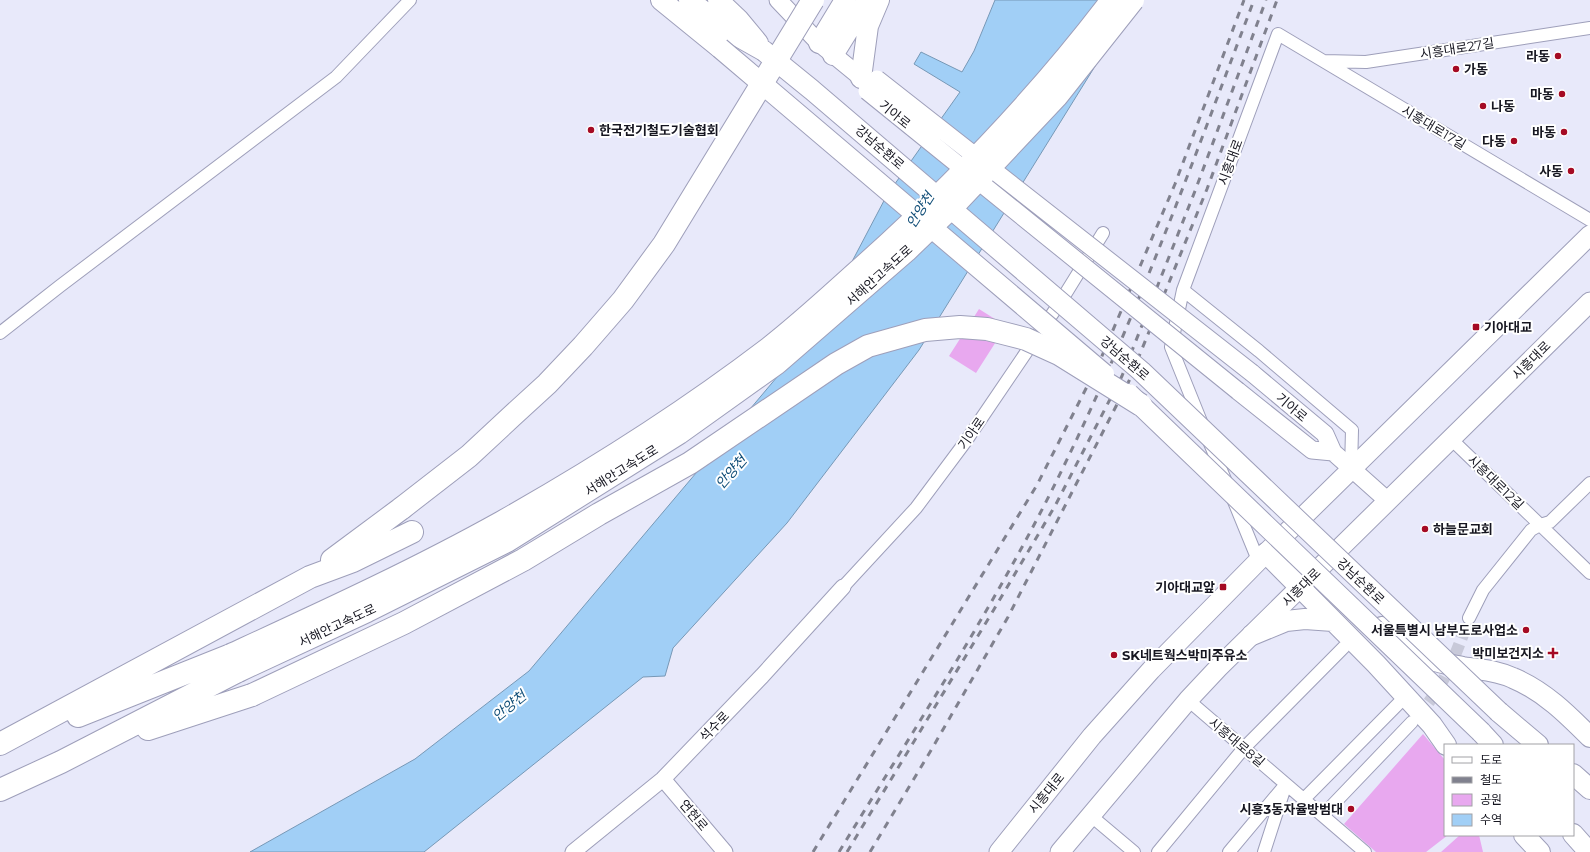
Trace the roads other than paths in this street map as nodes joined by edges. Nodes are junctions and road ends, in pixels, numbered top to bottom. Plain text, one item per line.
1 (410, 0) edge
2 (661, 0) edge
3 (689, 0) edge
4 (718, 0) edge
5 (778, 0) edge
6 (813, 0) edge
7 (845, 0) edge
8 (867, 0) edge
9 (879, 0) edge
10 (1112, 0) edge
11 (1133, 0) edge
12 (1590, 28) edge
13 (1278, 34) joint
14 (826, 49) junction
15 (764, 51) junction
16 (1323, 61) junction
17 (867, 82) junction
18 (1590, 220) edge
19 (1103, 233) dead end
20 (1590, 235) edge
21 (1183, 290) junction
22 (1590, 302) edge
23 (0, 333) edge
24 (1142, 405) junction
25 (1451, 439) junction
26 (1333, 452) junction
27 (1351, 468) junction
28 (1590, 483) edge
29 (1388, 501) junction
30 (1540, 525) junction
31 (412, 532) dead end
32 (1286, 533) junction
33 (1262, 557) junction
34 (1321, 567) junction
35 (1590, 573) edge
36 (310, 577) junction
37 (843, 587) joint
38 (1300, 588) junction
39 (1469, 618) tunnel mouth
40 (1333, 621) junction
41 (1252, 635) junction
42 (1344, 647) dead end
43 (235, 663) junction
44 (1188, 700) junction
45 (1399, 703) dead end
46 (1412, 722) tunnel mouth
47 (1487, 738) edge
48 (1590, 738) edge
49 (1445, 744) edge
50 (1537, 744) edge
51 (0, 745) edge
52 (1244, 748) junction
53 (60, 762) junction
54 (1574, 775) edge
55 (663, 779) junction
56 (1286, 784) junction
57 (1590, 789) edge
58 (0, 790) edge
59 (1304, 799) junction
60 (1090, 815) junction
61 (1322, 815) junction
62 (1574, 835) edge
63 (1525, 836) edge
64 (573, 852) edge
65 (725, 852) edge
66 (999, 852) edge
67 (1060, 852) edge
68 (1134, 852) edge
69 (1158, 852) edge
70 (1229, 852) edge
71 (1264, 852) edge
72 (1365, 852) edge
73 (1540, 852) edge
74 (1589, 852) edge

1 - 23 street
2 - 24 highway, 강남순환로, bridge
3 - 15 highway, 강남순환로
4 - 15 highway
5 - 14 main road, 기아로
6 - 36 highway, bridge
7 - 14 highway
8 - 14 highway
9 - 17 highway
10 - 43 highway, 서해안고속도로, bridge
11 - 43 highway, 서해안고속도로, bridge
12 - 16 street, 시흥대로27길
13 - 16 street, 시흥대로17길
13 - 21 street, 시흥대로
14 - 17 main road, 기아로
15 - 50 highway, 강남순환로, bridge
16 - 18 street, 시흥대로17길
17 - 26 main road, 기아로, bridge
17 - 26 main road, 기아로, bridge
19 - 37 street, 기아로
20 - 27 main road, 시흥대로
21 - 27 street
21 - 33 street, 시흥대로
22 - 25 main road, 시흥대로
24 - 47 highway, 강남순환로, bridge
24 - 53 highway, bridge
25 - 29 main road, 시흥대로
25 - 30 street, 시흥대로12길
26 - 27 main road, 기아로
27 - 29 main road, 기아로
27 - 32 main road, 시흥대로
28 - 30 street
29 - 34 main road, 시흥대로
30 - 35 street, 시흥대로12길
30 - 39 street
31 - 36 highway
32 - 33 main road, 시흥대로
32 - 34 highway
33 - 38 highway
33 - 66 main road, 시흥대로
34 - 38 main road, 시흥대로
34 - 48 highway
36 - 51 highway
37 - 55 street, 석수로
38 - 40 highway
38 - 41 main road, 시흥대로
40 - 41 highway
40 - 49 highway
41 - 44 main road, 시흥대로
42 - 52 street
43 - 51 highway, 서해안고속도로
43 - 53 highway, 서해안고속도로
44 - 52 street, 시흥대로8길
44 - 60 main road, 시흥대로
45 - 59 street
46 - 61 street
52 - 56 street, 시흥대로8길
52 - 69 street
53 - 58 highway, 서해안고속도로
54 - 57 highway
55 - 64 street, 석수로
55 - 65 street, 연현로
56 - 59 street, 시흥대로8길
56 - 70 street
56 - 71 street
59 - 61 street, 시흥대로8길
60 - 67 main road, 시흥대로
60 - 68 street
61 - 72 street, 시흥대로8길
62 - 74 highway
63 - 73 highway

